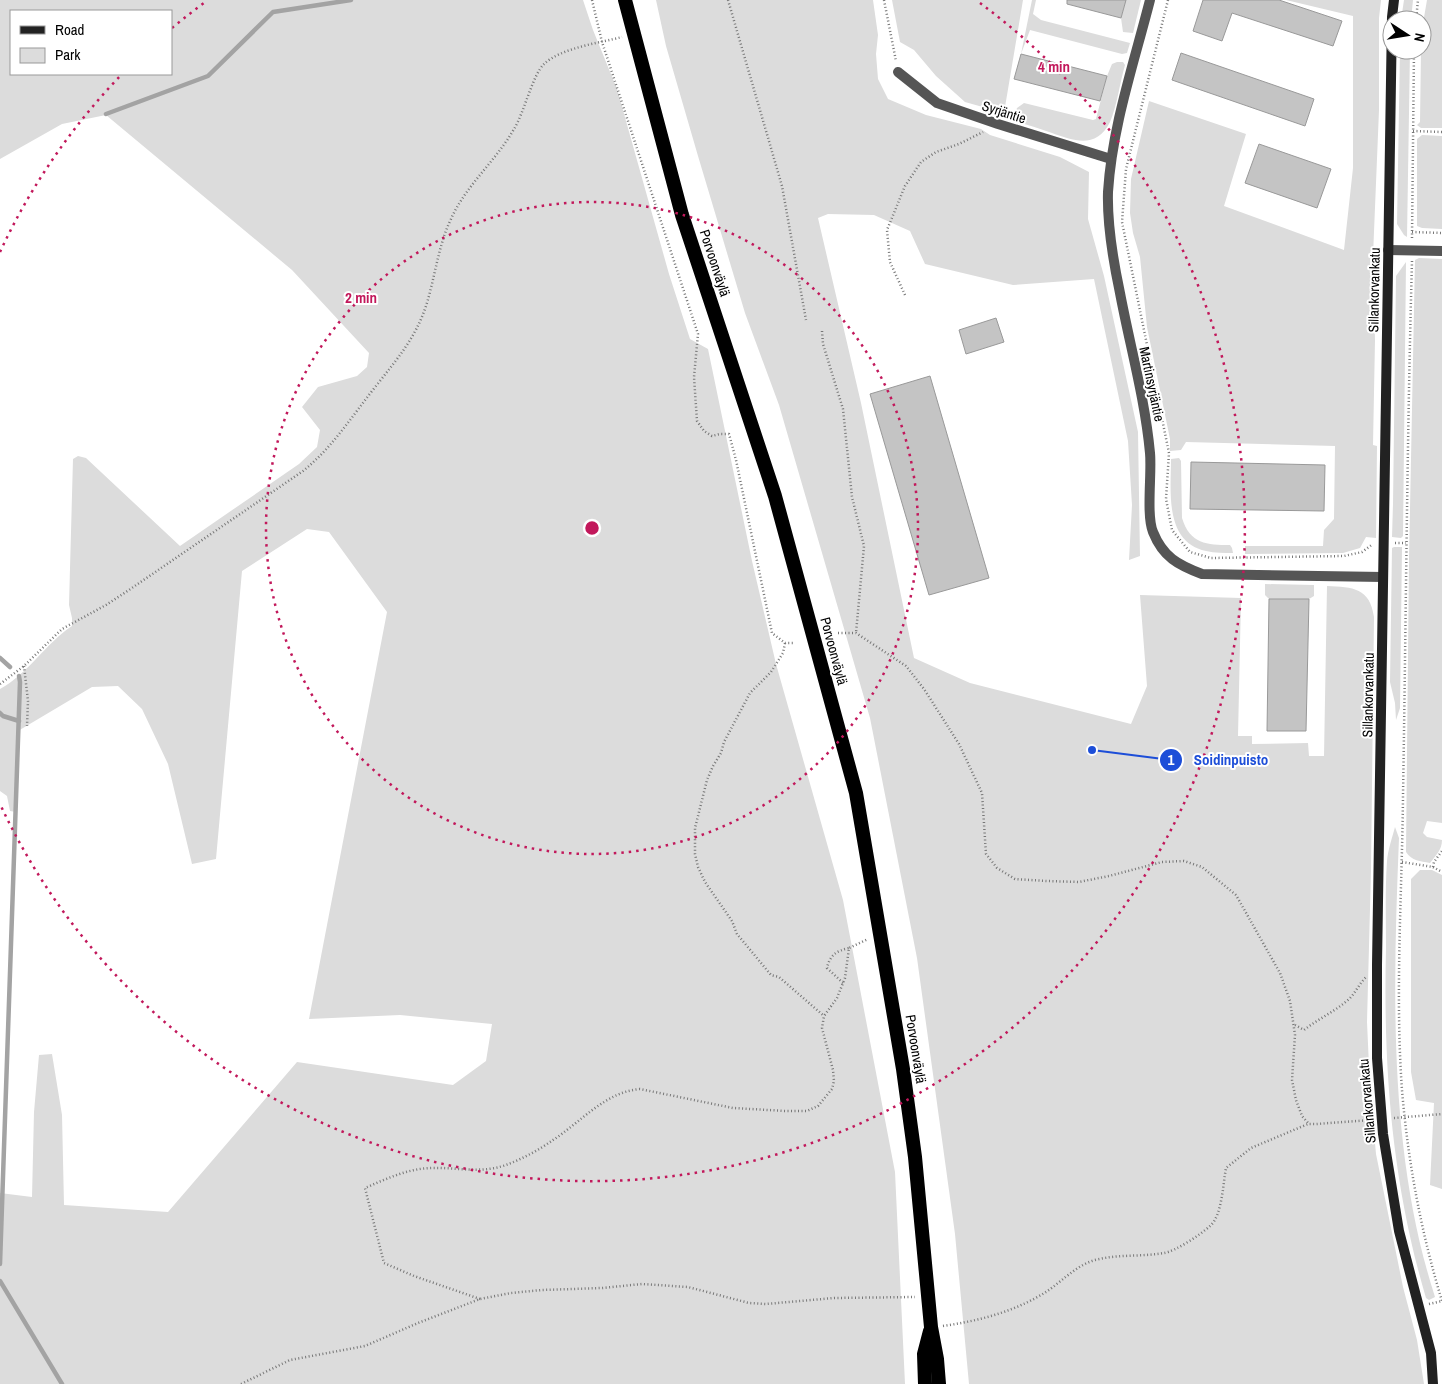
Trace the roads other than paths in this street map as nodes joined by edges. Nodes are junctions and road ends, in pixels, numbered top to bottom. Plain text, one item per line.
1 (625, 0) edge
2 (1150, 0) edge
3 (1394, 0) edge
4 (898, 72) road end
5 (1111, 159) junction
6 (1388, 250) junction
7 (1442, 251) edge
8 (1383, 577) junction
9 (931, 1327) junction
10 (925, 1384) edge
11 (939, 1384) edge
12 (1433, 1384) edge

1 - 9 highway, Porvoonväylä
2 - 5 street, Martinsyrjäntie
3 - 6 main road, Sillankorvankatu
4 - 5 street, Syrjäntie
5 - 8 street, Martinsyrjäntie
6 - 7 street
6 - 8 main road, Sillankorvankatu
8 - 12 main road, Sillankorvankatu
9 - 10 highway, Porvoonväylä
9 - 11 highway, Porvoonväylä

